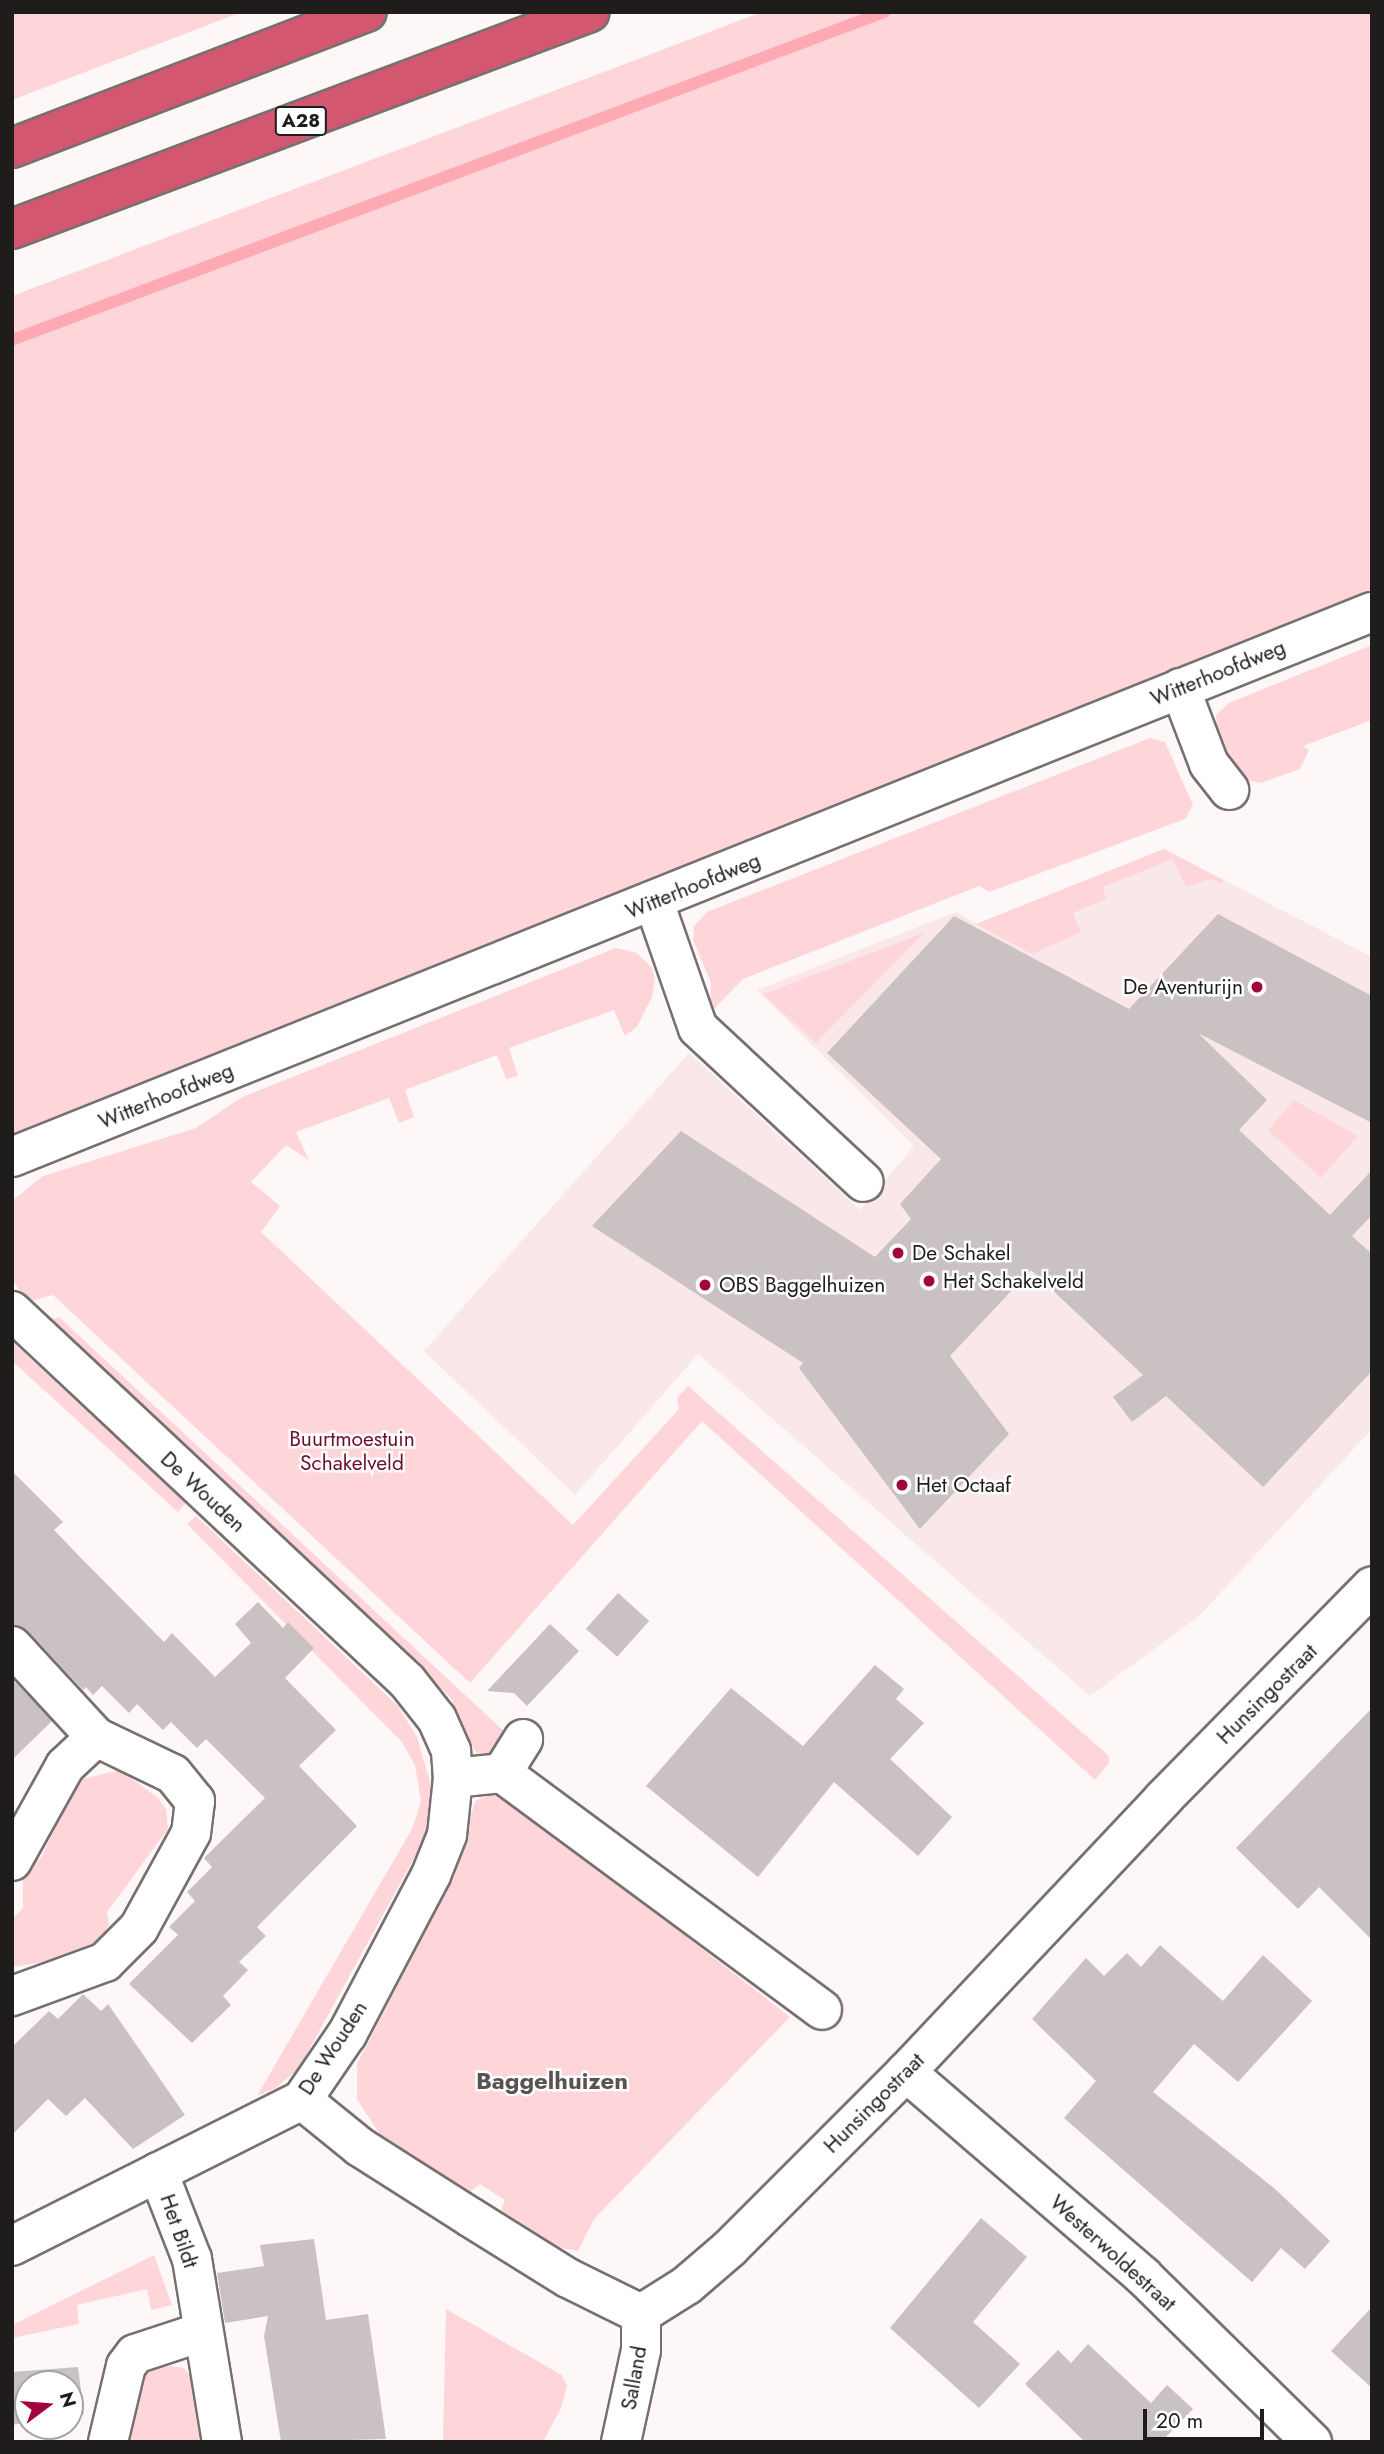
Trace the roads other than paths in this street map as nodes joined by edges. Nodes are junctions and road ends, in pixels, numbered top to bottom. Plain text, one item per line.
1 (368, 12) edge
2 (590, 12) edge
3 (12, 148) edge
4 (12, 229) edge
5 (1372, 612) edge
6 (1180, 688) junction
7 (1229, 790) dead end
8 (654, 902) junction
9 (12, 1157) edge
10 (864, 1182) dead end
11 (12, 1311) edge
12 (1372, 1586) edge
13 (12, 1646) edge
14 (96, 1737) junction
15 (523, 1739) dead end
16 (502, 1773) junction
17 (453, 1778) junction
18 (12, 1861) edge
19 (12, 1996) edge
20 (822, 2010) dead end
21 (906, 2072) junction
22 (302, 2100) junction
23 (158, 2172) junction
24 (12, 2246) edge
25 (641, 2314) junction
26 (202, 2332) junction
27 (108, 2442) edge
28 (222, 2442) edge
29 (621, 2442) edge
30 (1312, 2442) edge

1 - 3 highway
2 - 4 highway, A28
5 - 6 street, Witterhoofdweg
6 - 7 street
6 - 8 street, Witterhoofdweg
8 - 9 street, Witterhoofdweg
8 - 10 street
11 - 17 street, De Wouden
12 - 21 street, Hunsingostraat
13 - 14 street
14 - 18 street
14 - 19 street
15 - 16 street
16 - 17 street
16 - 20 street
17 - 22 street, De Wouden
21 - 25 street, Hunsingostraat
21 - 30 street, Westerwoldestraat
22 - 23 street, De Wouden
22 - 25 street
23 - 24 street, De Wouden
23 - 26 street, Het Bildt
25 - 29 street, Salland
26 - 27 street
26 - 28 street, Het Bildt

